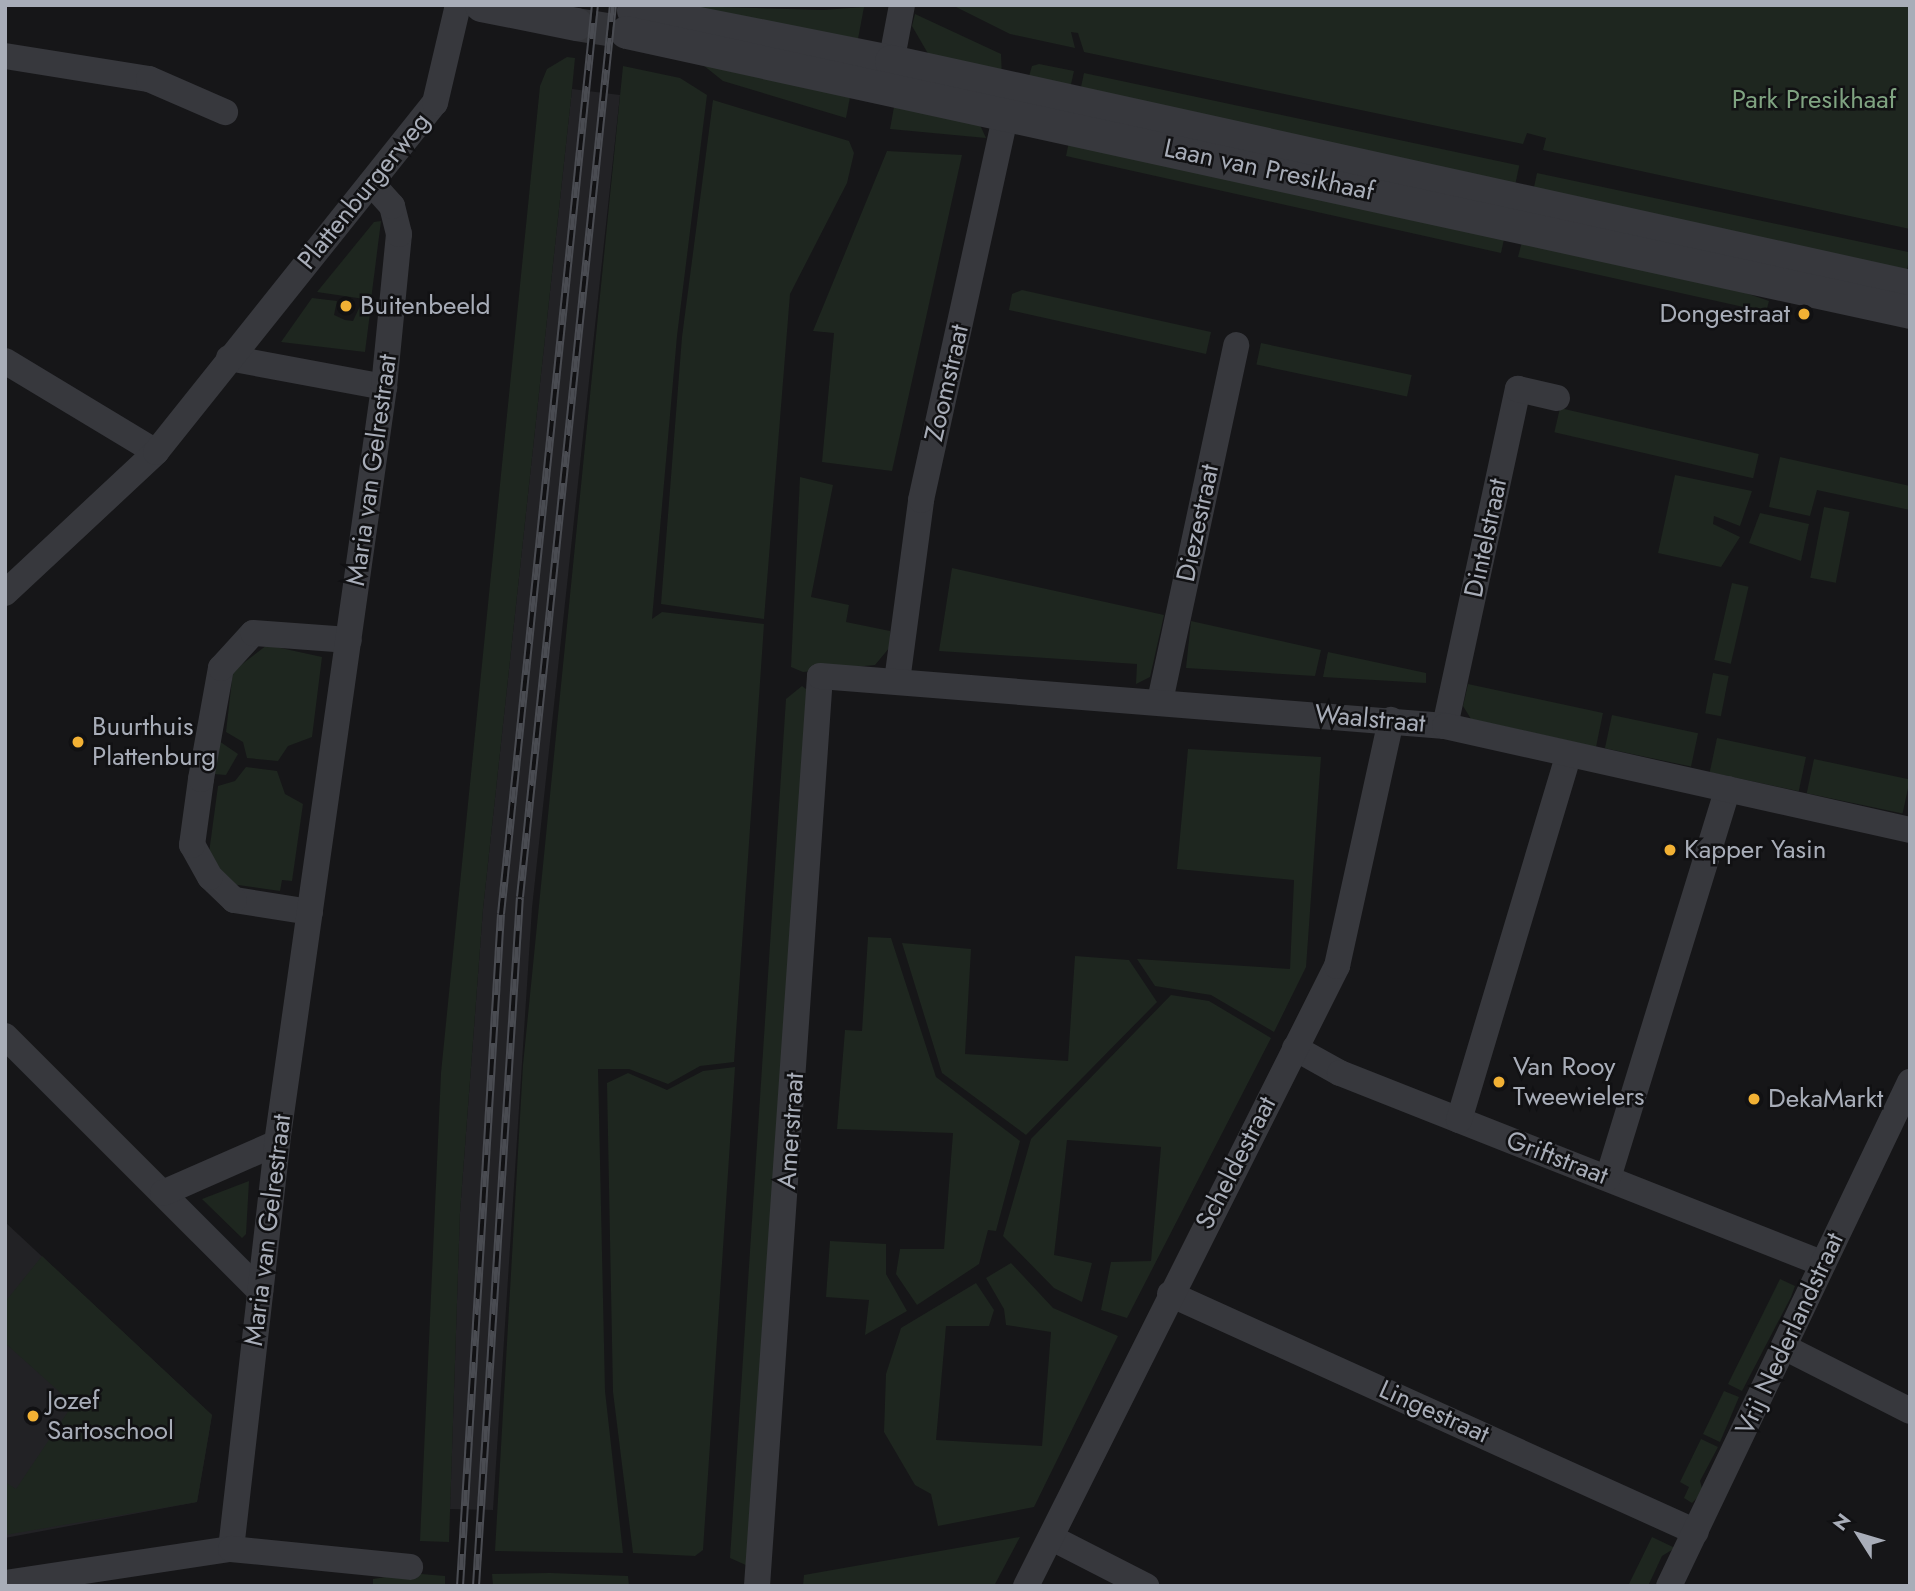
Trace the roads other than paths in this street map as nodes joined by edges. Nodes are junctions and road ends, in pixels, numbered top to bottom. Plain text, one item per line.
1 (458, 5) edge
2 (481, 5) edge
3 (902, 5) edge
4 (628, 21) tunnel mouth
5 (576, 24) tunnel mouth
6 (5, 57) edge
7 (889, 73) junction
8 (1010, 100) junction
9 (225, 112) dead end
10 (371, 183) junction
11 (1910, 286) edge
12 (1910, 312) edge
13 (1236, 345) dead end
14 (229, 358) junction
15 (5, 361) edge
16 (384, 387) junction
17 (1557, 398) dead end
18 (156, 452) junction
19 (5, 593) edge
20 (349, 640) junction
21 (820, 676) joint
22 (897, 681) junction
23 (1160, 701) junction
24 (1391, 720) junction
25 (1445, 726) junction
26 (1567, 756) junction
27 (1728, 789) junction
28 (1910, 830) edge
29 (310, 912) junction
30 (5, 1036) edge
31 (1294, 1048) junction
32 (1907, 1096) edge
33 (1459, 1120) junction
34 (277, 1143) junction
35 (1608, 1178) junction
36 (163, 1193) junction
37 (1821, 1263) junction
38 (260, 1291) junction
39 (1170, 1294) junction
40 (1786, 1348) junction
41 (1910, 1411) edge
42 (1696, 1532) junction
43 (1052, 1538) junction
44 (231, 1549) junction
45 (410, 1567) dead end
46 (5, 1583) edge
47 (757, 1586) edge
48 (1026, 1586) edge
49 (1146, 1586) edge
50 (1669, 1586) edge

1 - 10 street, Plattenburgerweg
2 - 5 street
3 - 7 street
4 - 7 street, Laan van Presikhaaf
6 - 9 street
7 - 8 street, Laan van Presikhaaf
8 - 11 street, Laan van Presikhaaf
8 - 12 street, Laan van Presikhaaf
8 - 22 street, Zoomstraat
10 - 14 street, Plattenburgerweg
10 - 16 street, Maria van Gelrestraat
13 - 23 street, Diezestraat
14 - 16 street
14 - 18 street, Plattenburgerweg
15 - 18 street
16 - 20 street, Maria van Gelrestraat
17 - 25 street, Dintelstraat
18 - 19 street, Plattenburgerweg
20 - 29 street, Maria van Gelrestraat
20 - 29 street
21 - 22 street, Waalstraat
21 - 47 street, Amerstraat
22 - 23 street, Waalstraat
23 - 24 street, Waalstraat
24 - 25 street, Waalstraat
24 - 31 street, Scheldestraat
25 - 26 street, Waalstraat
26 - 27 street, Waalstraat
26 - 33 street
27 - 28 street, Waalstraat
27 - 35 street
29 - 34 street, Maria van Gelrestraat
30 - 36 street
31 - 33 street, Griftstraat
31 - 39 street, Scheldestraat
32 - 37 street, Vrij Nederlandstraat
33 - 35 street, Griftstraat
34 - 36 street
34 - 38 street, Maria van Gelrestraat
35 - 37 street, Griftstraat
36 - 38 street
37 - 40 street, Vrij Nederlandstraat
38 - 44 street, Maria van Gelrestraat
39 - 42 street, Lingestraat
39 - 43 street, Scheldestraat
40 - 41 street
40 - 42 street, Vrij Nederlandstraat
42 - 50 street, Vrij Nederlandstraat
43 - 48 street, Scheldestraat
43 - 49 street
44 - 45 street
44 - 46 street

